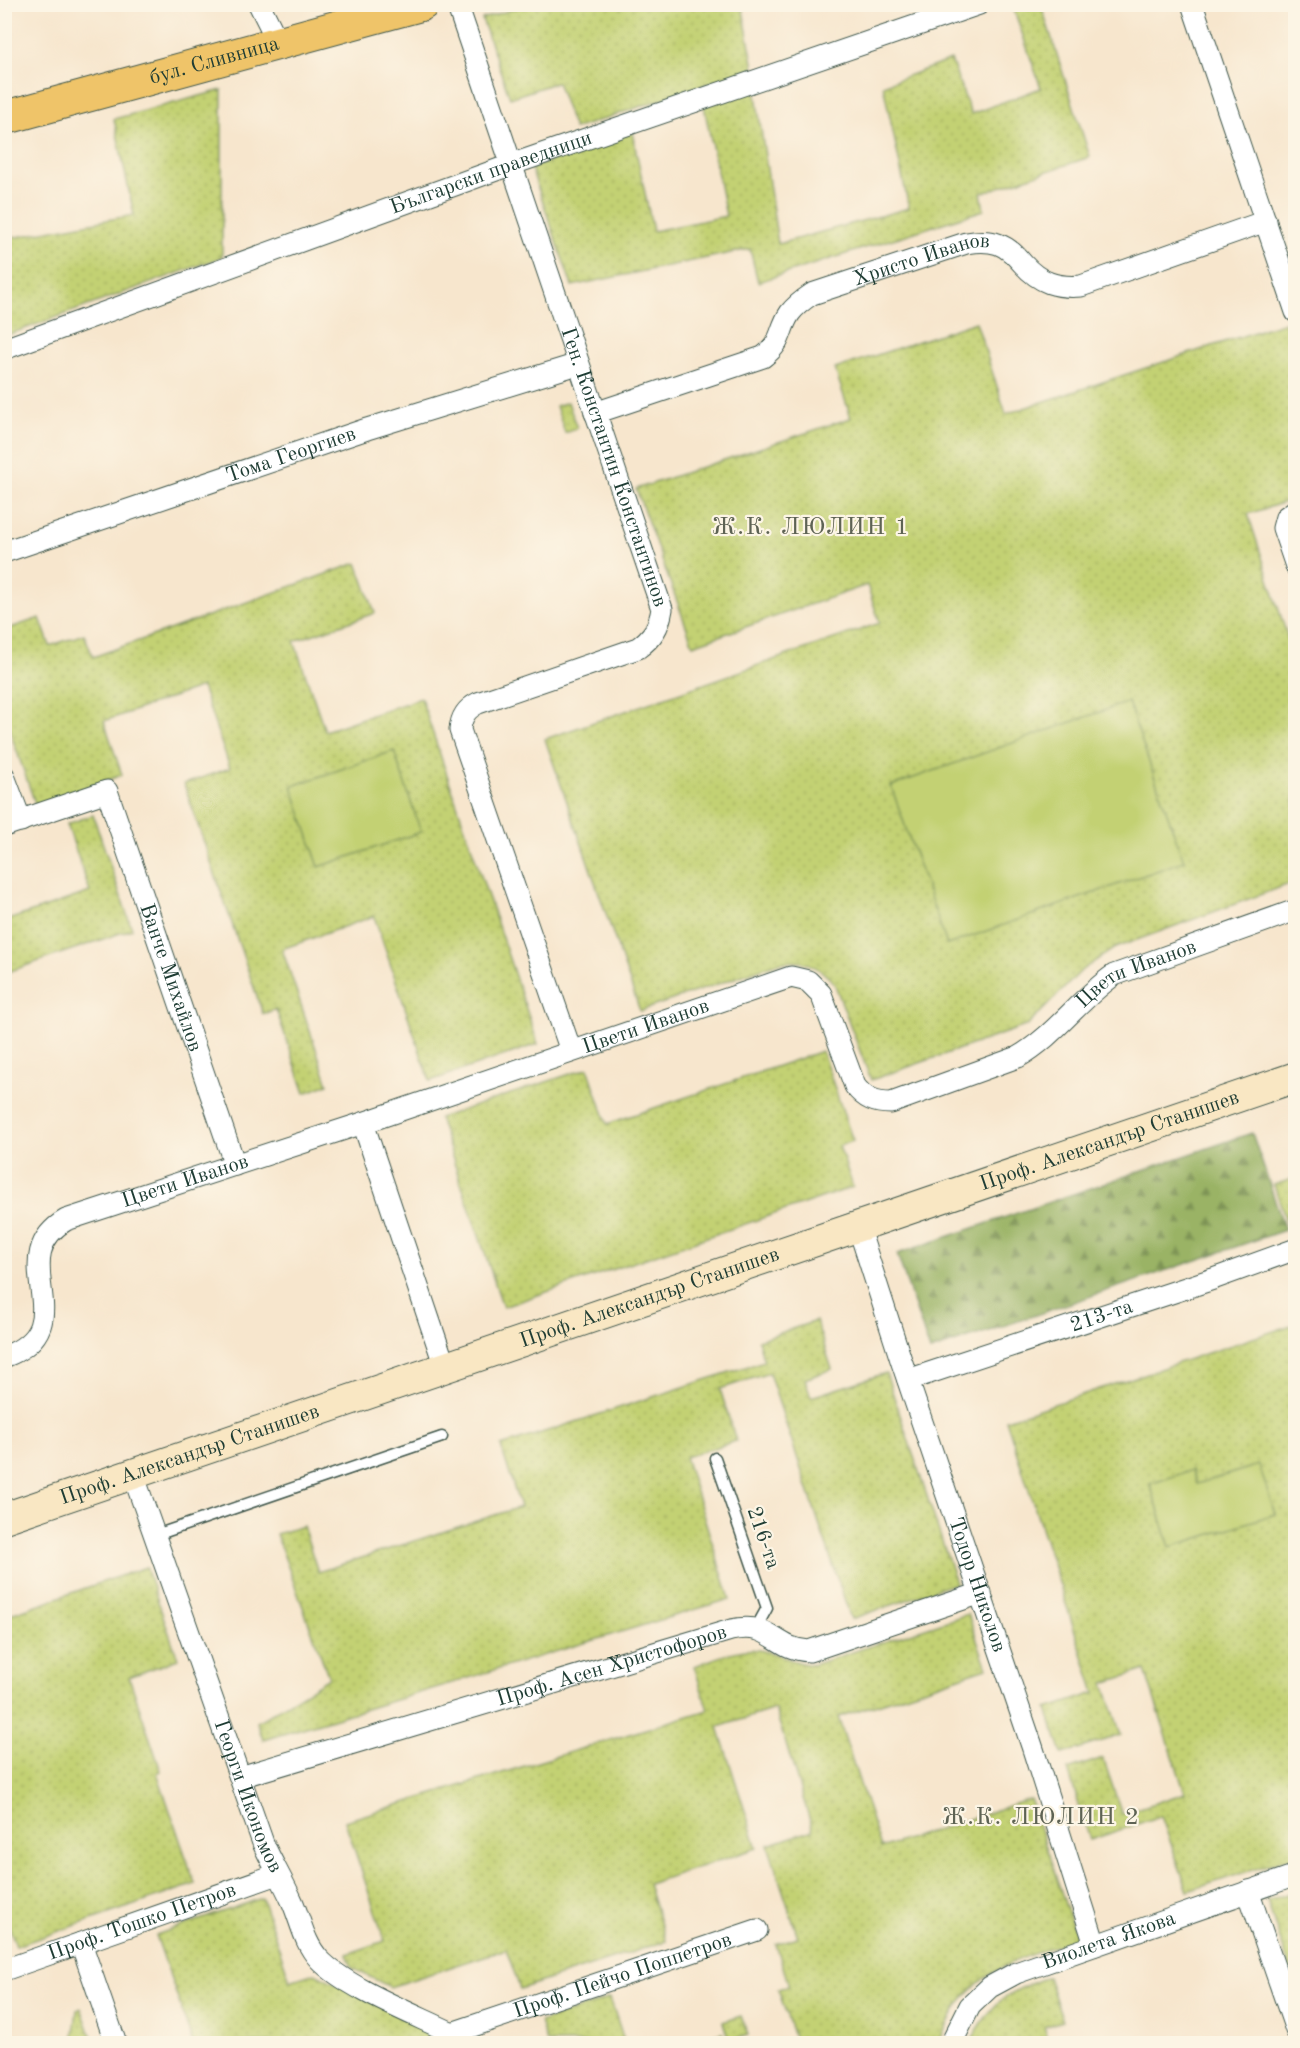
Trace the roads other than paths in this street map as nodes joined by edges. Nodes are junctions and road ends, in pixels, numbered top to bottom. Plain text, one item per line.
1 (259, 4) edge
2 (422, 4) edge
3 (457, 4) edge
4 (979, 4) edge
5 (1192, 4) edge
6 (278, 42) junction
7 (4, 118) edge
8 (510, 165) junction
9 (1266, 221) junction
10 (1296, 312) edge
11 (4, 349) edge
12 (578, 364) junction
13 (596, 413) junction
14 (1296, 510) edge
15 (4, 552) edge
16 (1296, 566) edge
17 (4, 776) edge
18 (13, 824) edge
19 (1296, 910) edge
20 (571, 1051) junction
21 (1296, 1077) edge
22 (363, 1123) junction
23 (235, 1165) junction
24 (858, 1226) junction
25 (1296, 1249) edge
26 (4, 1357) edge
27 (445, 1367) junction
28 (908, 1380) junction
29 (442, 1437) dead end
30 (715, 1458) dead end
31 (133, 1474) junction
32 (4, 1518) edge
33 (156, 1535) junction
34 (981, 1593) junction
35 (756, 1628) junction
36 (240, 1777) junction
37 (278, 1874) junction
38 (1296, 1875) edge
39 (1248, 1891) junction
40 (757, 1930) dead end
41 (81, 1943) junction
42 (1095, 1945) junction
43 (4, 1970) edge
44 (1296, 2030) edge
45 (454, 2038) edge
46 (116, 2043) edge
47 (951, 2043) edge

1 - 6 street
2 - 6 main road, бул. Сливница
3 - 8 street, Ген. Константин Константинов
4 - 8 street, Български праведници
5 - 9 street
6 - 7 main road, бул. Сливница
8 - 11 street, Български праведници
8 - 12 street, Ген. Константин Константинов
9 - 10 street
9 - 13 street, Христо Иванов
12 - 13 street, Ген. Константин Константинов
12 - 15 street, Тома Георгиев
13 - 20 street, Ген. Константин Константинов
14 - 16 street
17 - 18 street
18 - 23 street, Ванче Михайлов
19 - 20 street, Цвети Иванов
20 - 22 street, Цвети Иванов
21 - 24 street, Проф. Александър Станишев
22 - 23 street, Цвети Иванов
22 - 27 street
23 - 26 street, Цвети Иванов
24 - 27 street, Проф. Александър Станишев
24 - 28 street, Тодор Николов
25 - 28 street, 213-та
27 - 31 street, Проф. Александър Станишев
28 - 34 street, Тодор Николов
29 - 33 lane
30 - 35 lane, 216-та
31 - 32 street, Проф. Александър Станишев
31 - 33 street, Георги Икономов
33 - 36 street, Георги Икономов
34 - 35 street, Проф. Асен Христофоров
34 - 42 street, Тодор Николов
35 - 36 street, Проф. Асен Христофоров
36 - 37 street, Георги Икономов
37 - 41 street, Проф. Тошко Петров
37 - 45 street, Георги Икономов
38 - 39 street, Виолета Якова
39 - 42 street, Виолета Якова
39 - 44 street
40 - 45 street, Проф. Пейчо Поппетров
41 - 43 street, Проф. Тошко Петров
41 - 46 street
42 - 47 street, Виолета Якова

